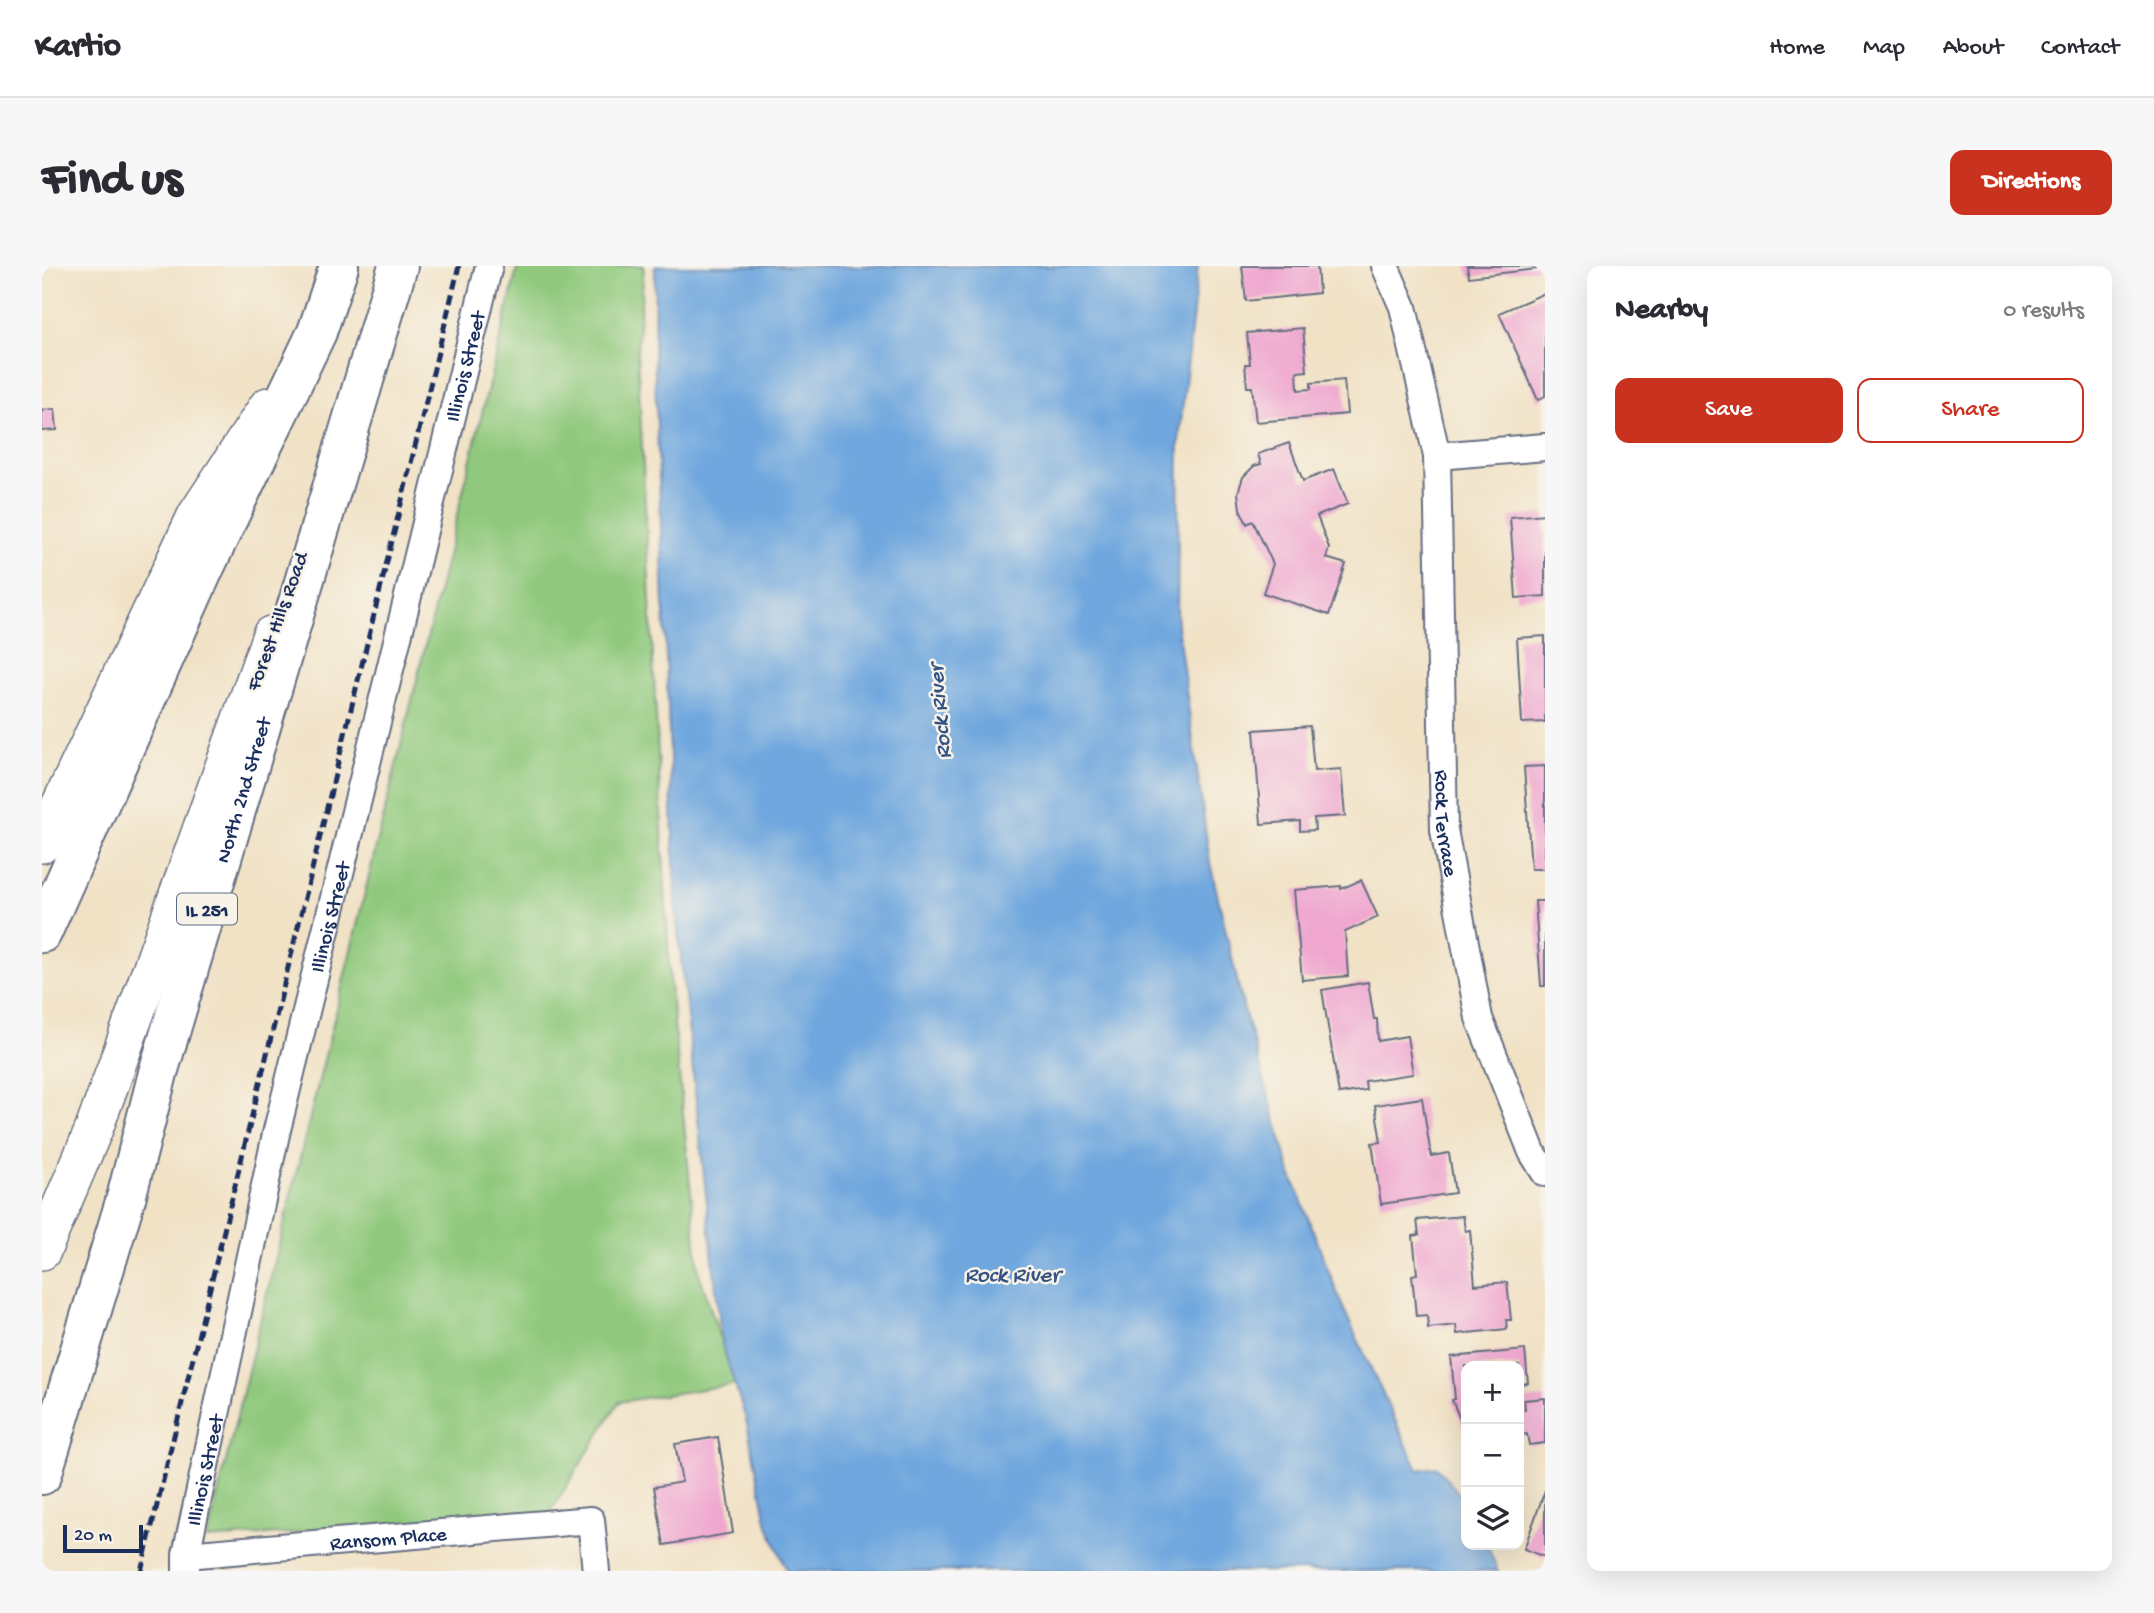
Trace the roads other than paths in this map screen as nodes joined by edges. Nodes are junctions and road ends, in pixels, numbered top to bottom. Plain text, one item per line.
1 (339, 266) edge
2 (398, 266) edge
3 (489, 266) edge
4 (1385, 266) edge
5 (317, 332) junction
6 (375, 345) junction
7 (1545, 447) edge
8 (1437, 456) junction
9 (42, 844) edge
10 (42, 933) edge
11 (1545, 1173) edge
12 (42, 1251) edge
13 (42, 1475) edge
14 (186, 1563) edge
15 (596, 1571) edge

1 - 5 main road
2 - 6 main road, North 2nd Street / IL 251
3 - 14 street, Illinois Street
4 - 8 street, Rock Terrace
5 - 9 street
5 - 10 main road
6 - 12 street, Forest Hills Road
6 - 13 main road, North 2nd Street / IL 251
7 - 8 street
8 - 11 street, Rock Terrace
14 - 15 street, Ransom Place

